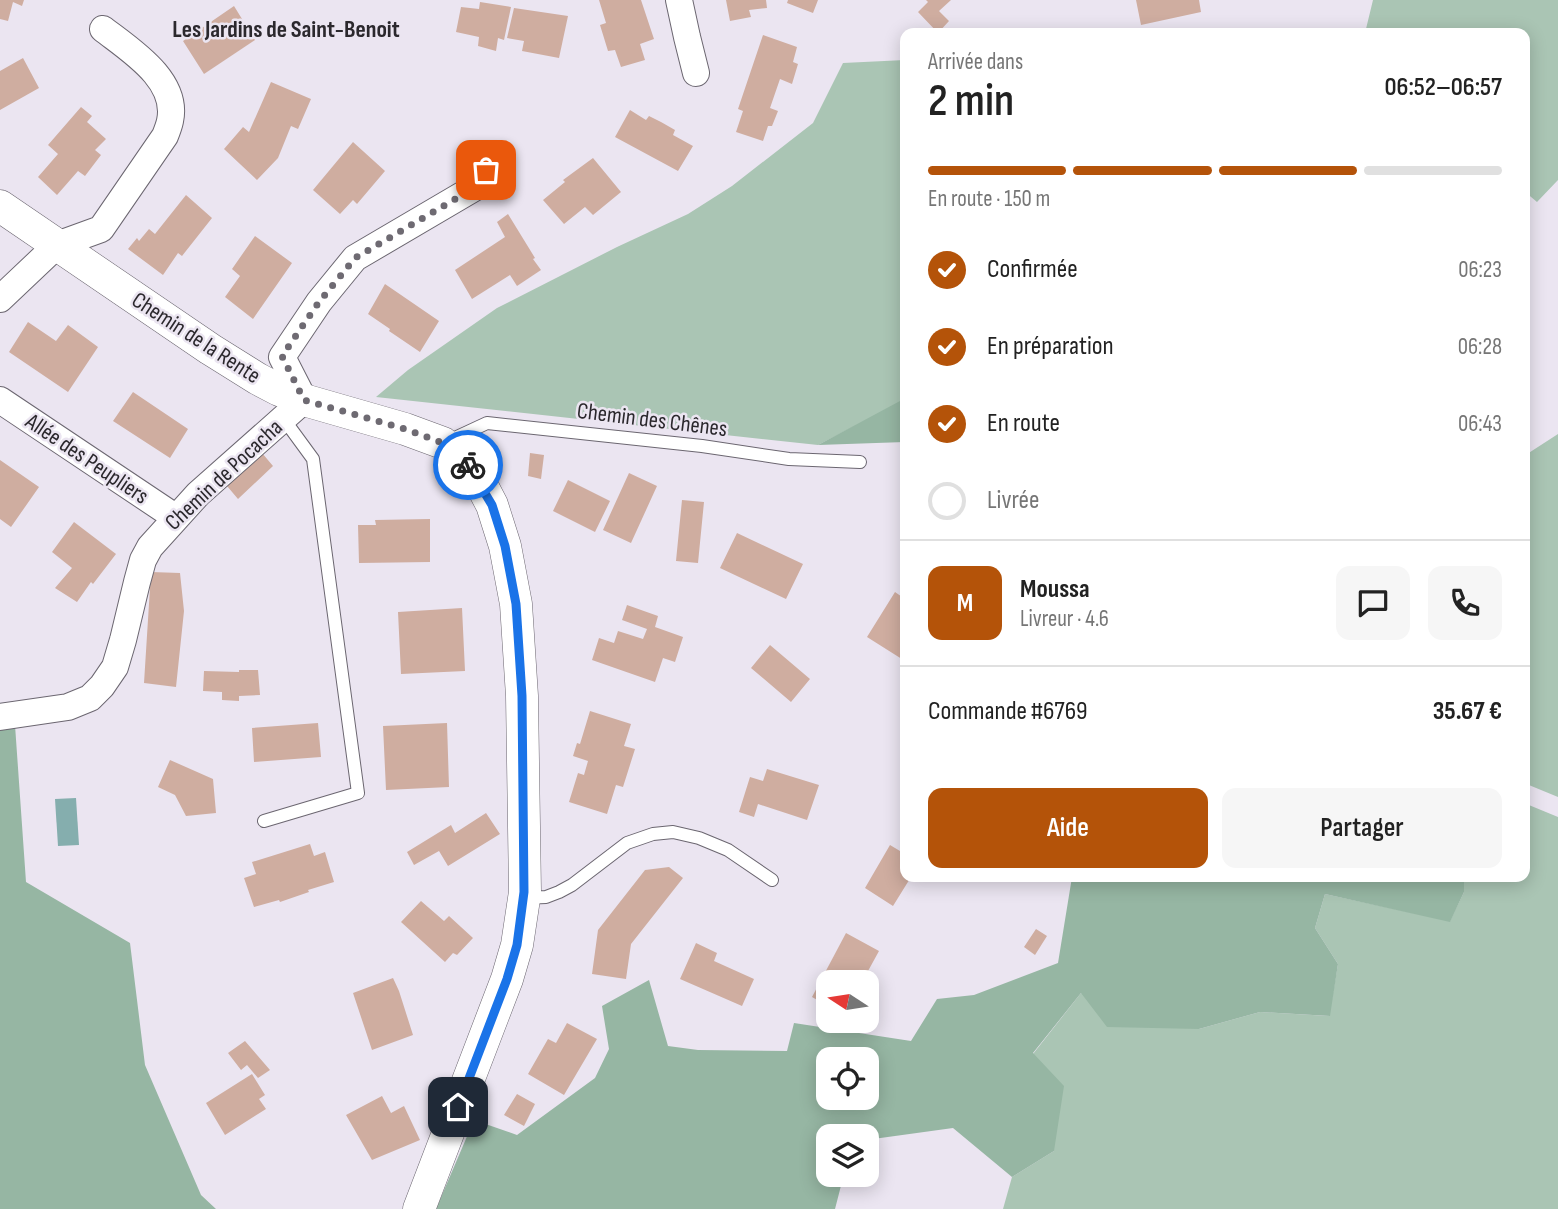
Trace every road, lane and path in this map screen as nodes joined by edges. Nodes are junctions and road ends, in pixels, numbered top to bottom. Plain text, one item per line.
1 (679, 0) edge
2 (103, 29) dead end
3 (696, 73) dead end
4 (492, 155) dead end
5 (0, 206) edge
6 (57, 245) junction
7 (0, 299) edge
8 (0, 400) edge
9 (294, 409) junction
10 (443, 443) junction
11 (860, 462) dead end
12 (176, 517) junction
13 (0, 717) edge
14 (264, 821) dead end
15 (772, 880) dead end
16 (523, 898) junction
17 (419, 1209) edge

1 - 3 street
2 - 6 street
4 - 9 street
5 - 6 street, Chemin de la Rente
6 - 7 street
6 - 9 street, Chemin de la Rente
8 - 12 street, Allée des Peupliers
9 - 10 street, Chemin de la Rente
9 - 12 street, Chemin de Pocacha
9 - 14 lane
10 - 11 lane, Chemin des Chênes
10 - 16 street, Chemin de la Rente
12 - 13 street, Chemin de Pocacha
15 - 16 lane
16 - 17 street, Chemin de la Rente

